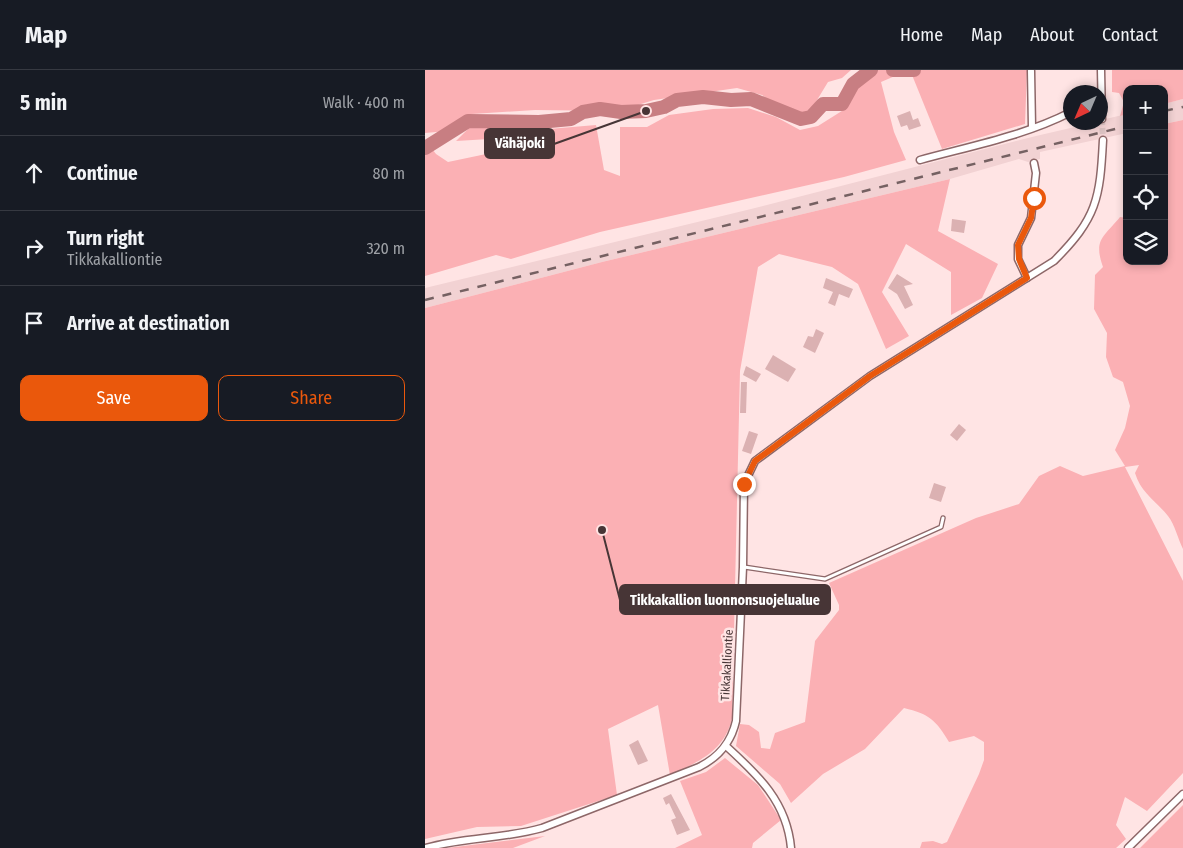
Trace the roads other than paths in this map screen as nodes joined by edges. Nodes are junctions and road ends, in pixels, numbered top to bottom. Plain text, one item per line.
1 (1101, 70) edge
2 (1031, 71) edge
3 (1101, 85) edge
4 (1063, 116) edge
5 (1032, 128) junction
6 (1103, 140) tunnel mouth
7 (920, 160) dead end
8 (1034, 163) dead end
9 (1027, 278) junction
10 (943, 518) dead end
11 (743, 567) junction
12 (726, 746) junction
13 (1183, 794) edge
14 (426, 848) edge
15 (791, 848) edge
16 (1128, 848) edge

1 - 3 street
2 - 5 street
4 - 5 street
5 - 7 street
6 - 9 street, Tikkakalliontie
8 - 9 street
9 - 11 street, Tikkakalliontie
10 - 11 lane
11 - 12 street, Tikkakalliontie
12 - 14 street
12 - 15 street
13 - 16 street

